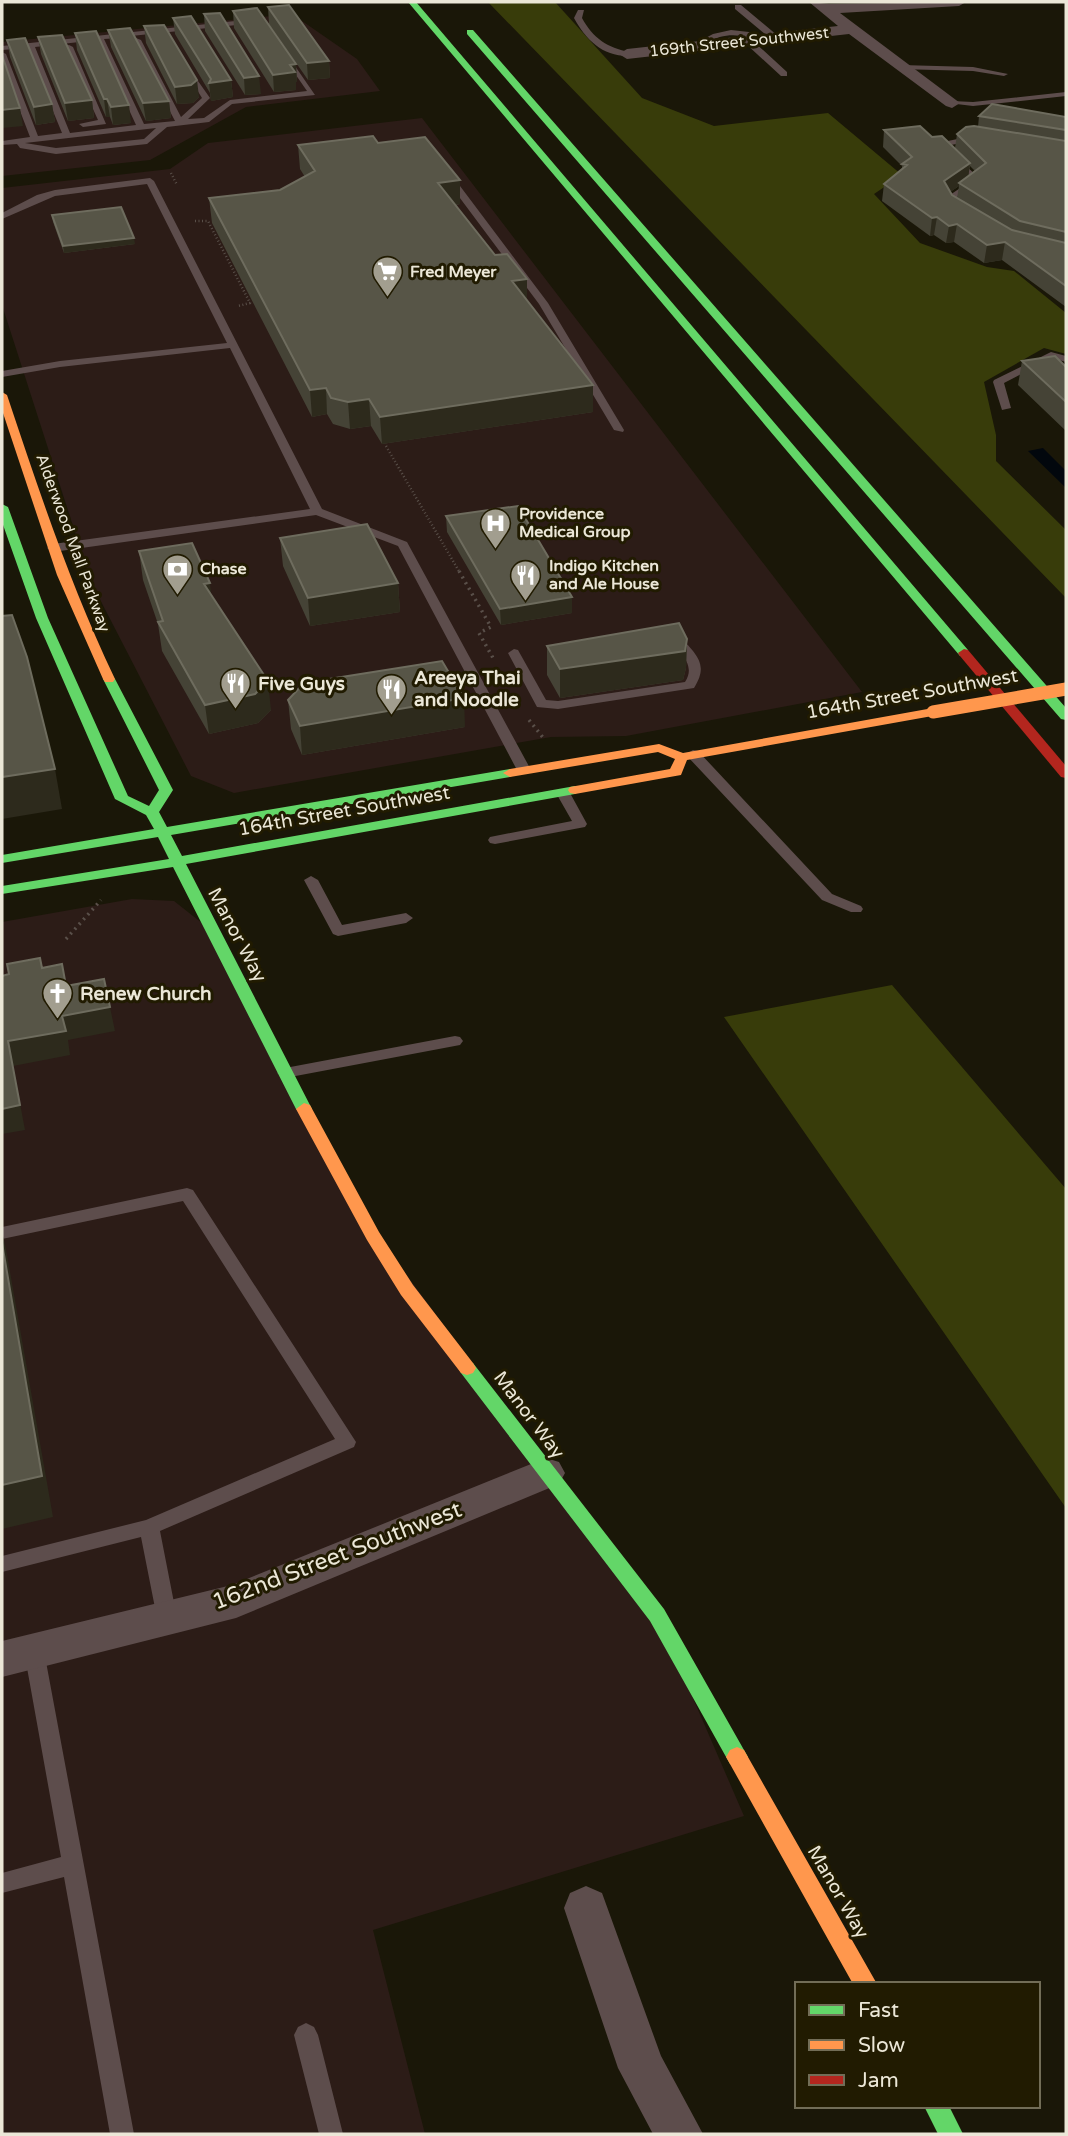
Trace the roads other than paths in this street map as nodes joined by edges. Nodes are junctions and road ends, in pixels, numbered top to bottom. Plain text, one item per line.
1 (959, 2) edge
2 (405, 5) edge
3 (821, 6) edge
4 (738, 7) dead end
5 (581, 12) dead end
6 (455, 17) dead end
7 (262, 20) edge
8 (225, 24) junction
9 (196, 27) junction
10 (850, 30) junction
11 (231, 34) edge
12 (113, 36) junction
13 (99, 37) junction
14 (169, 37) edge
15 (202, 37) edge
16 (761, 39) junction
17 (137, 40) junction
18 (31, 47) junction
19 (2, 48) edge
20 (283, 51) edge
21 (2, 54) edge
22 (627, 54) joint
23 (181, 57) edge
24 (901, 67) junction
25 (785, 74) dead end
26 (1004, 74) dead end
27 (264, 87) edge
28 (235, 90) edge
29 (1066, 94) edge
30 (270, 97) junction
31 (242, 101) junction
32 (952, 103) joint
33 (180, 123) junction
34 (165, 124) junction
35 (141, 127) junction
36 (65, 131) junction
37 (35, 139) junction
38 (986, 140) edge
39 (20, 141) junction
40 (2, 143) edge
41 (444, 170) edge
42 (966, 215) edge
43 (2, 216) edge
44 (233, 345) junction
45 (1066, 359) edge
46 (6, 374) edge
47 (2, 395) edge
48 (1006, 408) dead end
49 (619, 430) dead end
50 (2, 507) edge
51 (317, 511) junction
52 (53, 548) junction
53 (668, 629) edge
54 (514, 653) dead end
55 (1066, 689) edge
56 (1066, 716) edge
57 (688, 755) junction
58 (524, 770) junction
59 (1066, 774) edge
60 (563, 793) junction
61 (152, 812) junction
62 (164, 834) junction
63 (495, 840) dead end
64 (2, 859) edge
65 (176, 862) junction
66 (310, 880) dead end
67 (2, 890) edge
68 (856, 909) dead end
69 (406, 918) dead end
70 (455, 1041) dead end
71 (285, 1073) junction
72 (2, 1233) edge
73 (546, 1473) junction
74 (149, 1527) junction
75 (2, 1564) edge
76 (167, 1618) junction
77 (18, 1655) edge
78 (73, 1864) junction
79 (2, 1883) edge
80 (586, 1908) dead end
81 (865, 1982) edge
82 (306, 2035) dead end
83 (937, 2108) edge
84 (122, 2134) edge
85 (331, 2134) edge
86 (679, 2134) edge
87 (951, 2134) edge

1 - 3 street, 169th Street Southwest
2 - 59 main road
3 - 10 street
4 - 16 lane
5 - 22 lane
6 - 56 main road
7 - 8 lane
8 - 9 lane
8 - 11 lane
9 - 12 lane
9 - 15 lane
10 - 16 street, 169th Street Southwest
10 - 24 street
12 - 13 lane
12 - 17 lane
13 - 18 lane
13 - 35 lane
14 - 17 lane
16 - 22 street, 169th Street Southwest
16 - 25 lane
17 - 33 lane
18 - 19 lane
18 - 36 lane
18 - 36 lane
20 - 30 lane
21 - 37 lane
23 - 33 lane
24 - 26 lane
24 - 32 street
27 - 30 lane
28 - 31 lane
29 - 32 lane
30 - 31 lane
31 - 33 lane
33 - 34 lane
34 - 35 lane
34 - 39 lane
35 - 36 lane
36 - 37 lane
37 - 39 lane
38 - 42 lane
39 - 40 lane
41 - 49 lane
43 - 44 lane
44 - 46 lane
44 - 51 lane
45 - 48 lane
47 - 52 main road, Alderwood Mall Parkway
50 - 61 main road
51 - 52 lane
51 - 58 lane
52 - 61 main road, Alderwood Mall Parkway
53 - 54 lane
55 - 57 main road, 164th Street Southwest, bridge
57 - 58 main road, 164th Street Southwest
57 - 60 main road, 164th Street Southwest
57 - 68 lane
58 - 62 main road, 164th Street Southwest
60 - 63 lane
60 - 65 main road, 164th Street Southwest
61 - 62 main road
62 - 64 main road, 164th Street Southwest
62 - 65 main road
65 - 67 main road, 164th Street Southwest
65 - 71 main road, Manor Way
66 - 69 lane
70 - 71 lane
71 - 73 main road, Manor Way
72 - 74 lane
73 - 76 street, 162nd Street Southwest
73 - 81 main road, Manor Way
74 - 75 lane
74 - 76 lane
76 - 77 street, 162nd Street Southwest
77 - 78 lane
78 - 79 lane
78 - 84 lane
80 - 86 street
82 - 85 lane
83 - 87 main road

